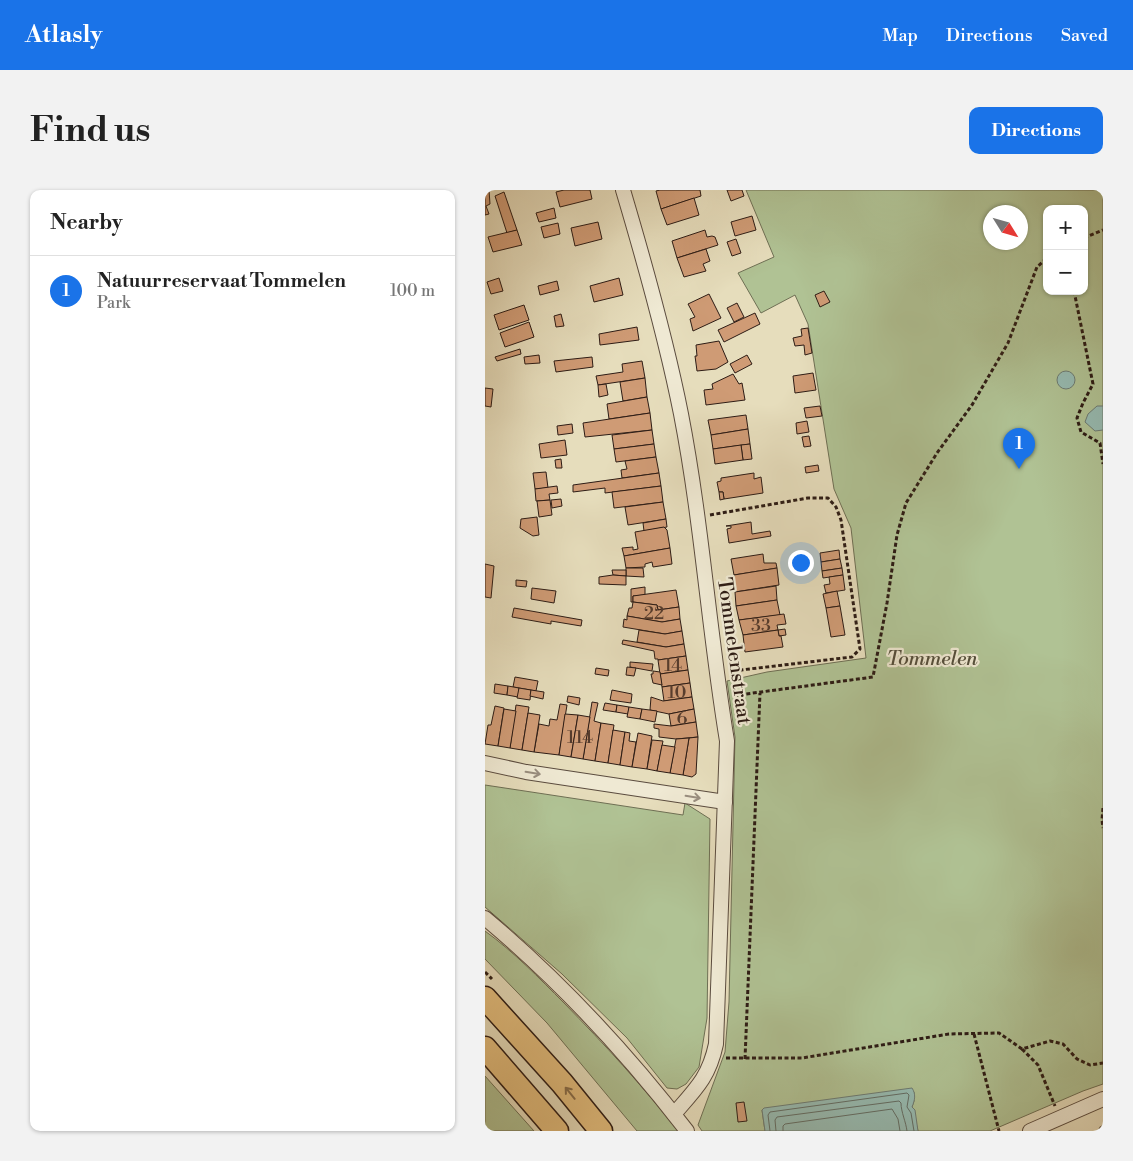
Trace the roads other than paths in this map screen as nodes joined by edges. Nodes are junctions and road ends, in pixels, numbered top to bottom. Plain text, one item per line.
1 (623, 190) edge
2 (485, 763) edge
3 (725, 802) junction
4 (485, 918) edge
5 (485, 998) edge
6 (485, 1048) edge
7 (1103, 1099) edge
8 (674, 1114) junction
9 (557, 1131) edge
10 (601, 1131) edge
11 (687, 1131) edge
12 (1029, 1131) edge

1 - 3 street, Tommelenstraat
2 -> 3 street
3 - 8 street, Tommelenstraat
4 - 8 street
10 -> 5 highway
6 - 9 highway
7 - 12 street
8 - 11 street

